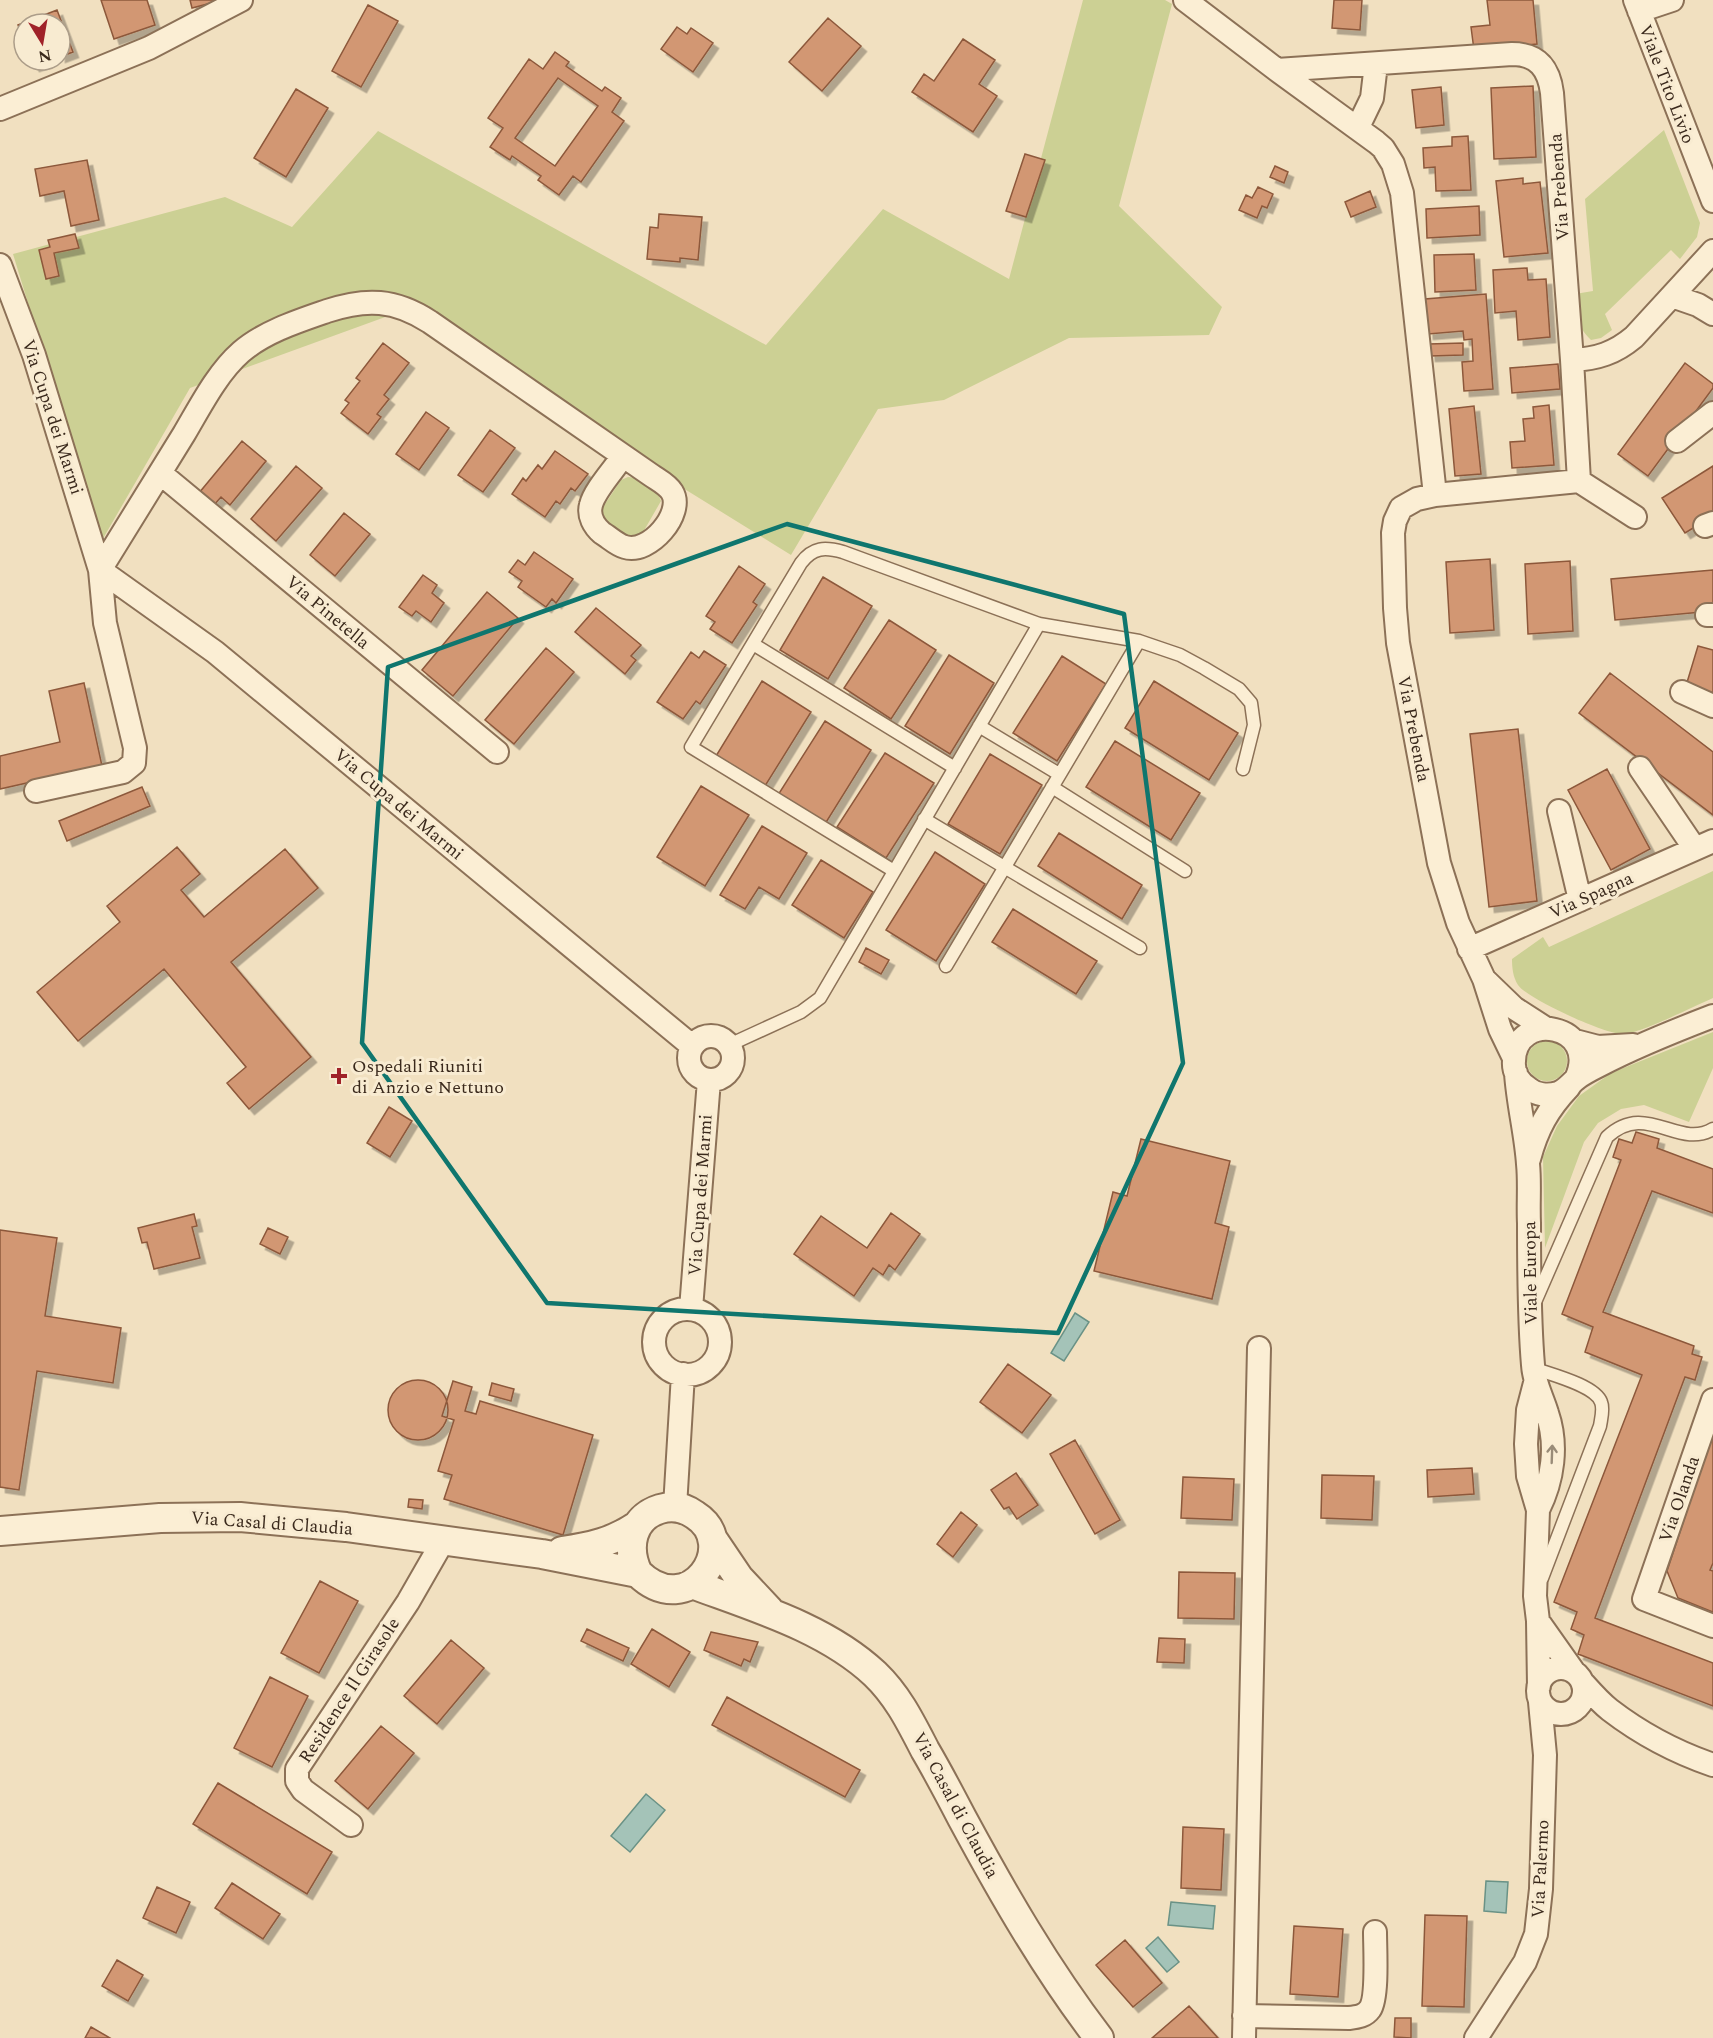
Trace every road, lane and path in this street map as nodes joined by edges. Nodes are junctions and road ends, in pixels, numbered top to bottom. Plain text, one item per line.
1 (241, 0) edge
2 (1185, 0) edge
3 (1672, 0) edge
4 (1637, 6) edge
5 (1376, 64) junction
6 (1277, 70) junction
7 (0, 109) edge
8 (1358, 127) junction
9 (1713, 201) edge
10 (1713, 250) edge
11 (0, 265) edge
12 (1672, 296) junction
13 (1713, 314) edge
14 (1572, 360) junction
15 (1713, 413) edge
16 (1677, 441) dead end
17 (623, 456) dead end
18 (160, 473) junction
19 (1579, 481) junction
20 (1435, 495) junction
21 (1635, 517) dead end
22 (100, 570) junction
23 (1039, 624) junction
24 (1138, 641) junction
25 (753, 644) junction
26 (1682, 692) dead end
27 (1713, 706) edge
28 (979, 726) junction
29 (497, 752) dead end
30 (955, 768) junction
31 (1640, 768) dead end
32 (1243, 769) dead end
33 (1059, 774) junction
34 (1052, 788) junction
35 (36, 791) dead end
36 (1559, 811) dead end
37 (924, 819) junction
38 (1704, 845) edge
39 (1004, 867) junction
40 (894, 871) junction
41 (1185, 871) dead end
42 (1580, 900) junction
43 (1140, 948) dead end
44 (1470, 949) junction
45 (946, 966) dead end
46 (1484, 979) junction
47 (1713, 1016) edge
48 (1545, 1028) junction
49 (1575, 1041) junction
50 (1643, 1043) junction
51 (729, 1045) junction
52 (693, 1046) junction
53 (1515, 1066) junction
54 (709, 1080) junction
55 (1572, 1083) junction
56 (1713, 1129) edge
57 (1528, 1163) junction
58 (691, 1309) junction
59 (1529, 1314) junction
60 (1259, 1348) dead end
61 (683, 1374) junction
62 (1534, 1375) junction
63 (1713, 1400) edge
64 (675, 1507) junction
65 (638, 1525) junction
66 (0, 1531) edge
67 (712, 1538) junction
68 (443, 1541) junction
69 (542, 1554) junction
70 (638, 1573) junction
71 (692, 1584) junction
72 (1535, 1596) junction
73 (773, 1613) junction
74 (1538, 1621) junction
75 (1713, 1626) edge
76 (1579, 1678) junction
77 (1540, 1694) junction
78 (1610, 1710) junction
79 (1573, 1711) junction
80 (1545, 1755) junction
81 (1713, 1765) edge
82 (351, 1825) dead end
83 (1375, 1932) dead end
84 (1244, 2016) junction
85 (1099, 2038) edge
86 (1244, 2038) edge
87 (1476, 2038) edge

1 - 7 street
2 - 6 street
3 - 4 street
4 - 9 street, Viale Tito Livio
5 - 6 street, Via Prebenda
5 - 8 street
5 - 14 street, Via Prebenda
6 - 8 street
8 - 20 street
10 - 12 street
11 - 22 street, Via Cupa dei Marmi
12 - 13 street
12 - 14 street
14 - 19 street, Via Prebenda
15 - 16 street
17 - 18 street
18 - 22 street
18 - 29 street, Via Pinetella
19 - 20 street, Via Prebenda
19 - 21 street
20 - 44 street, Via Prebenda
22 - 35 street, Via Cupa dei Marmi
22 - 52 street, Via Cupa dei Marmi
23 - 24 lane
23 - 25 lane
23 - 28 lane
24 - 32 lane
24 - 33 lane
25 - 30 lane
25 - 40 lane
26 - 27 street
28 - 30 lane
28 - 33 lane
30 - 37 lane
31 - 38 street
33 - 34 lane
34 - 39 lane
34 - 41 lane
36 - 42 street
37 - 39 lane
37 - 40 lane
38 - 42 street, Via Spagna
39 - 43 lane
39 - 45 lane
40 - 51 lane
42 - 44 street, Via Spagna
44 - 46 street, Via Prebenda
46 - 48 street, Via Prebenda
46 - 53 street, Via Prebenda
47 - 50 street, Viale Europa
48 - 49 street, Viale Europa
48 - 53 street
49 - 50 street, Viale Europa
49 - 55 street
50 - 55 street, Viale Europa
51 - 52 street
51 - 54 street
52 - 54 street
53 - 55 street, Viale Europa
53 - 57 street, Viale Europa
54 - 58 street, Via Cupa dei Marmi
55 - 57 street, Viale Europa
56 - 59 lane
57 - 59 street, Viale Europa
58 - 61 street
58 - 61 street
59 - 62 street, Viale Europa
60 - 84 street
61 - 64 street
62 - 72 street, Viale Europa
62 - 72 lane
63 - 75 street, Via Olanda
64 - 65 street, Via Casal di Claudia
64 - 67 street, Via Casal di Claudia
65 - 69 street, Via Casal di Claudia
65 - 70 street
66 - 68 street, Via Casal di Claudia
67 - 71 street
67 - 73 street, Via Casal di Claudia
68 - 69 street, Via Casal di Claudia
68 - 82 street, Residence Il Girasole
69 - 70 street, Via Casal di Claudia
70 - 71 street, Via Casal di Claudia
71 - 73 street, Via Casal di Claudia
72 - 74 street, Viale Europa
73 - 85 street, Via Casal di Claudia
74 - 76 street, Viale Europa
74 - 77 street, Viale Europa
76 - 77 street
76 - 78 street, Viale Europa
76 - 79 street
77 - 79 street
77 - 80 street, Via Palermo
78 - 79 street, Viale Europa
78 - 81 street, Viale Europa
79 - 80 street, Via Palermo
80 - 87 street, Via Palermo
83 - 84 street
84 - 86 street

